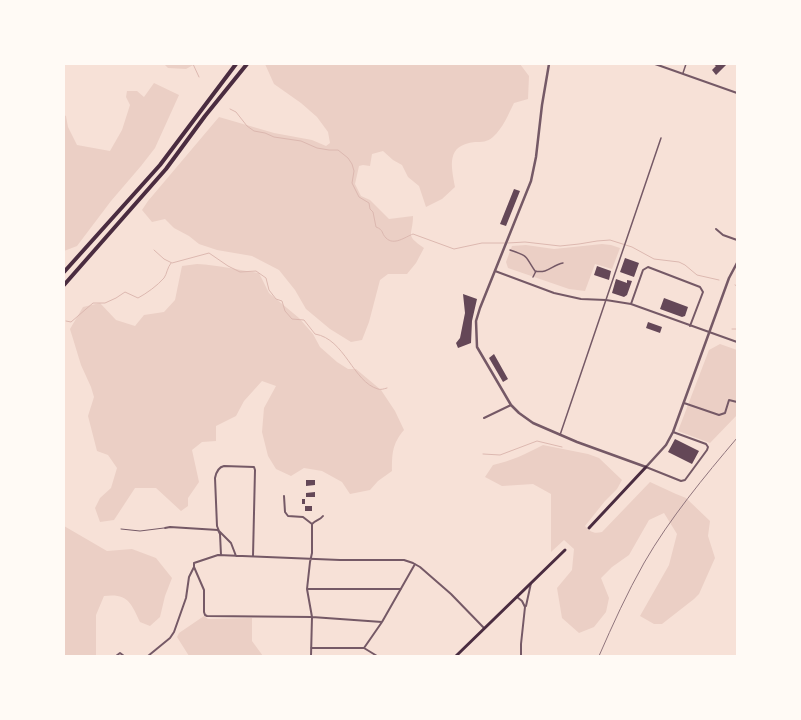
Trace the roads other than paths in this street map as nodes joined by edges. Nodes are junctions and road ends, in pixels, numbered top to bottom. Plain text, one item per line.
1 (236, 64) edge
2 (247, 64) edge
3 (549, 64) edge
4 (655, 64) edge
5 (686, 64) edge
6 (683, 73) junction
7 (737, 93) edge
8 (660, 138) dead end
9 (716, 229) dead end
10 (737, 240) edge
11 (510, 250) dead end
12 (737, 262) edge
13 (563, 263) dead end
14 (495, 271) junction
15 (536, 271) junction
16 (64, 272) edge
17 (533, 277) dead end
18 (64, 284) edge
19 (606, 300) junction
20 (631, 304) junction
21 (690, 326) junction
22 (709, 333) junction
23 (737, 342) edge
24 (737, 402) edge
25 (684, 403) junction
26 (511, 405) junction
27 (484, 418) dead end
28 (673, 432) junction
29 (560, 435) junction
30 (646, 467) junction
31 (284, 496) dead end
32 (323, 516) dead end
33 (312, 524) junction
34 (165, 528) joint
35 (589, 528) dead end
36 (121, 529) dead end
37 (219, 531) junction
38 (565, 550) dead end
39 (221, 555) junction
40 (236, 556) junction
41 (253, 556) junction
42 (311, 558) junction
43 (416, 564) junction
44 (194, 567) junction
45 (531, 582) junction
46 (307, 589) junction
47 (401, 589) junction
48 (517, 597) junction
49 (525, 607) junction
50 (312, 617) junction
51 (382, 622) junction
52 (484, 628) junction
53 (312, 648) junction
54 (364, 648) junction
55 (116, 656) edge
56 (124, 656) edge
57 (148, 656) edge
58 (311, 656) edge
59 (377, 656) edge
60 (456, 656) edge
61 (521, 656) edge

1 - 16 highway
2 - 18 highway
3 - 14 street
4 - 6 street
5 - 6 street
6 - 7 street
8 - 19 street
9 - 10 street
11 - 15 street
12 - 22 street
13 - 15 street
14 - 19 street
14 - 26 street
15 - 17 street
19 - 20 street
19 - 29 street
20 - 21 street
20 - 21 street
21 - 22 street
22 - 23 street
22 - 25 street
24 - 25 street
25 - 28 street
26 - 27 street
26 - 29 street
28 - 30 street
28 - 30 street
29 - 30 street
30 - 35 main road
31 - 33 street
32 - 33 street
33 - 42 street
34 - 36 lane
34 - 37 street
37 - 39 street
37 - 40 street
37 - 41 street
38 - 45 main road
39 - 40 street
39 - 44 street
40 - 41 street
41 - 42 street
42 - 43 street
42 - 46 street
43 - 47 street
43 - 52 street
44 - 50 street
44 - 57 street
45 - 48 main road
45 - 49 street
46 - 47 street
46 - 50 street
47 - 51 street
48 - 49 street
48 - 52 main road
49 - 61 street
50 - 51 street
50 - 53 street
51 - 54 street
52 - 60 main road
53 - 54 street
53 - 58 street
54 - 59 street
55 - 56 street

